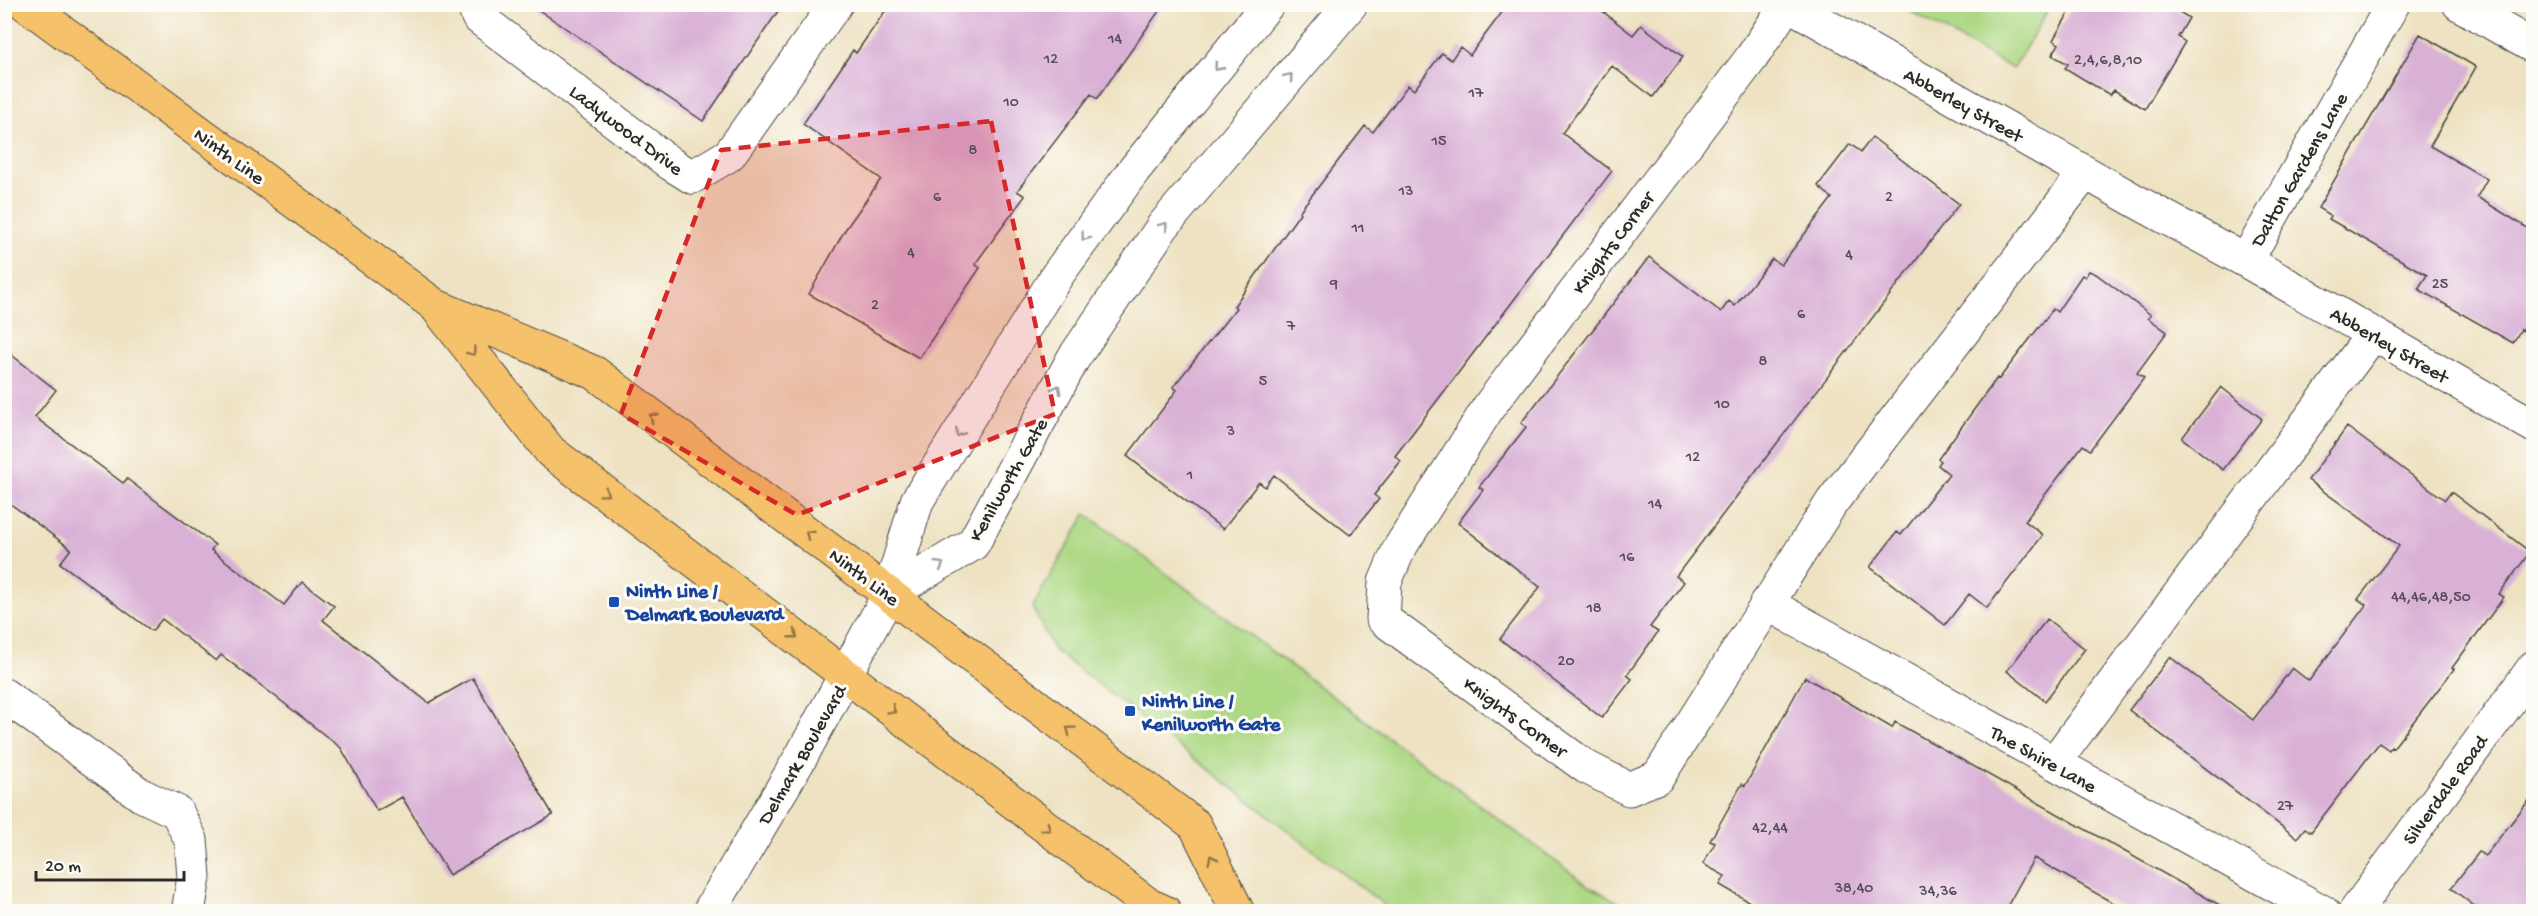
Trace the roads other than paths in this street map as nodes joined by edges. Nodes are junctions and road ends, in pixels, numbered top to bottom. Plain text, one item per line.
1 (25, 4) edge
2 (473, 4) edge
3 (836, 4) edge
4 (1268, 4) edge
5 (1351, 4) edge
6 (1787, 4) edge
7 (2393, 4) edge
8 (2459, 4) edge
9 (2534, 47) edge
10 (2085, 173) junction
11 (2141, 204) joint
12 (2246, 261) junction
13 (436, 306) junction
14 (2373, 334) junction
15 (2534, 426) edge
16 (889, 594) junction
17 (1766, 603) junction
18 (2534, 667) edge
19 (845, 675) junction
20 (4, 695) edge
21 (2054, 763) junction
22 (189, 912) edge
23 (709, 912) edge
24 (1165, 912) edge
25 (1238, 912) edge
26 (2323, 912) edge
27 (2355, 912) edge

1 - 13 main road, Ninth Line
2 - 3 street, Ladywood Drive
4 -> 16 street
16 -> 5 street, Kenilworth Gate
6 - 10 street, Abberley Street
6 - 17 street, Knights Corner
7 - 12 street, Dalton Gardens Lane
8 - 9 street
10 - 11 street, Abberley Street
10 - 17 street, Knights Corner
11 - 12 street, Dalton Gardens Lane
12 - 14 street, Abberley Street
16 -> 13 main road, Ninth Line
13 -> 19 main road, Ninth Line
14 - 15 street, Abberley Street
14 - 21 street
16 - 19 street, Delmark Boulevard
25 -> 16 main road, Ninth Line
17 - 21 street, The Shire Lane
18 - 27 street, Silverdale Road
19 - 23 street, Delmark Boulevard
19 -> 24 main road, Ninth Line
20 - 22 street
21 - 26 street, The Shire Lane

